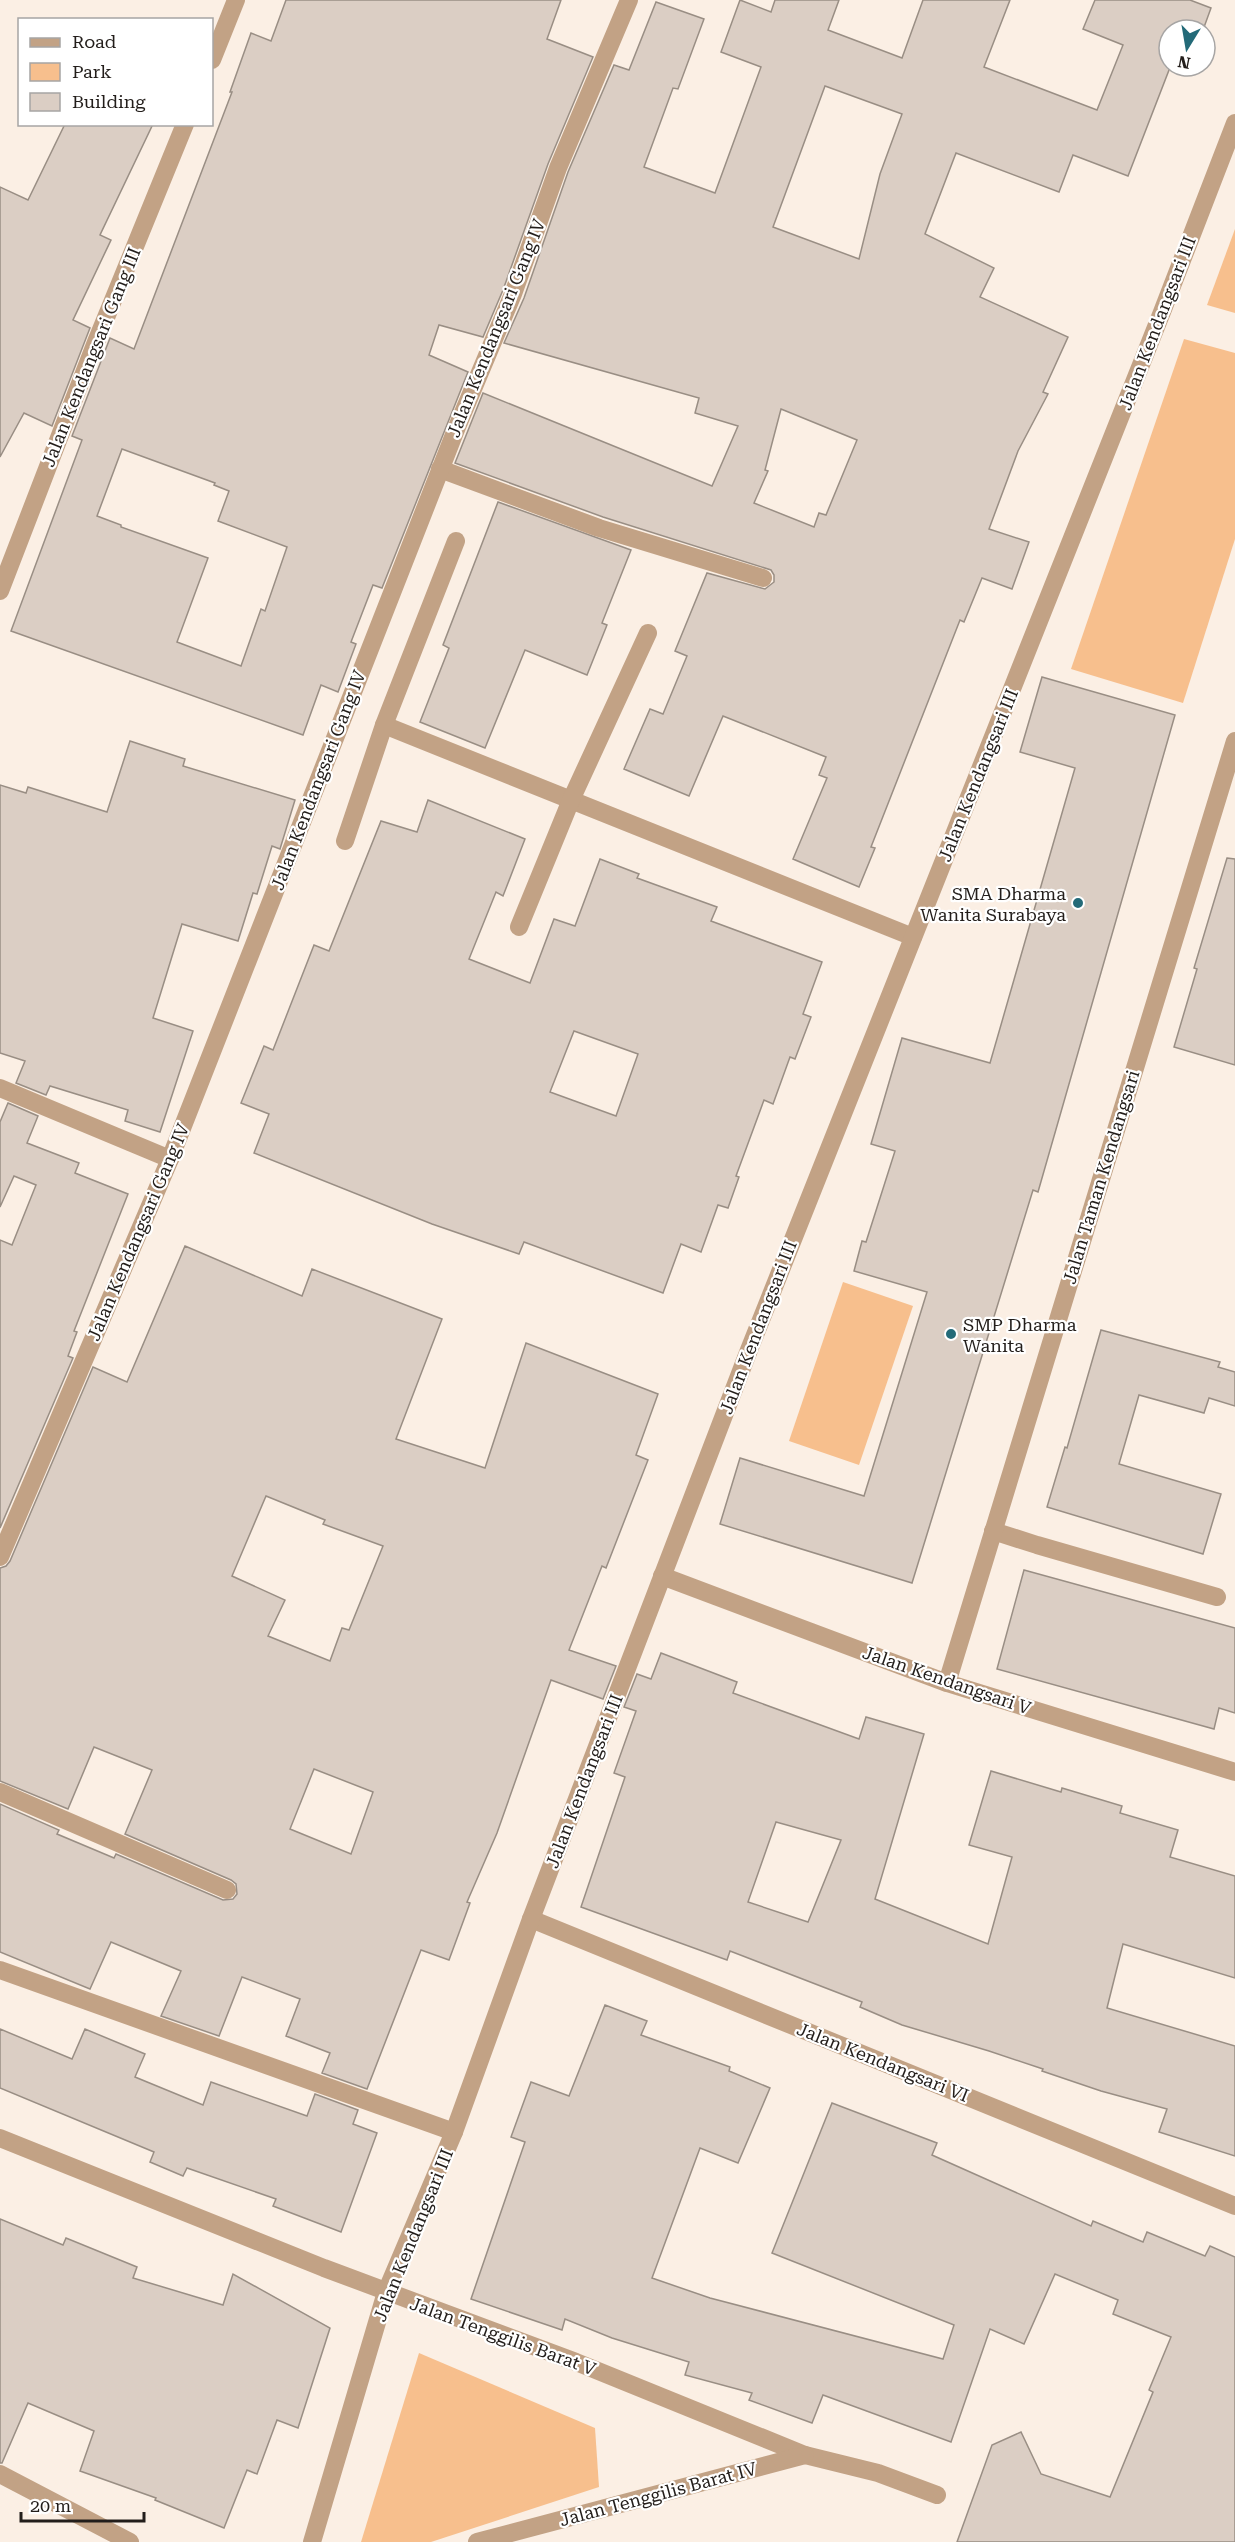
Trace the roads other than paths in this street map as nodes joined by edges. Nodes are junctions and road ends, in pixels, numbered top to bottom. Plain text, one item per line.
1 (236, 0) edge
2 (629, 0) edge
3 (213, 58) edge
4 (1235, 123) edge
5 (184, 126) edge
6 (440, 469) junction
7 (456, 541) dead end
8 (763, 578) dead end
9 (0, 591) edge
10 (648, 633) dead end
11 (384, 725) junction
12 (1235, 741) edge
13 (571, 800) junction
14 (345, 841) dead end
15 (519, 927) dead end
16 (913, 937) junction
17 (0, 1088) edge
18 (170, 1159) junction
19 (993, 1531) junction
20 (0, 1557) edge
21 (662, 1576) junction
22 (1217, 1596) dead end
23 (947, 1683) junction
24 (1235, 1772) edge
25 (0, 1792) edge
26 (227, 1890) dead end
27 (531, 1919) junction
28 (0, 1970) edge
29 (454, 2132) junction
30 (0, 2138) edge
31 (1235, 2206) edge
32 (386, 2292) junction
33 (805, 2455) junction
34 (0, 2474) edge
35 (938, 2495) dead end
36 (130, 2542) edge
37 (312, 2542) edge
38 (477, 2542) edge

1 - 3 street
2 - 6 street, Jalan Kendangsari Gang IV
4 - 16 street, Jalan Kendangsari III
5 - 9 street, Jalan Kendangsari Gang III
6 - 8 street
6 - 18 street, Jalan Kendangsari Gang IV
7 - 11 street
10 - 13 street
11 - 13 street
11 - 14 street
12 - 19 street, Jalan Taman Kendangsari
13 - 15 street
13 - 16 street
16 - 21 street, Jalan Kendangsari III
17 - 18 street
18 - 20 street, Jalan Kendangsari Gang IV
19 - 22 street
19 - 23 street, Jalan Taman Kendangsari
21 - 23 street, Jalan Kendangsari V
21 - 27 street, Jalan Kendangsari III
23 - 24 street, Jalan Kendangsari V
25 - 26 street
27 - 29 street, Jalan Kendangsari III
27 - 31 street, Jalan Kendangsari VI
28 - 29 street
29 - 32 street, Jalan Kendangsari III
30 - 32 street, Jalan Tenggilis Barat V
32 - 33 street, Jalan Tenggilis Barat V
32 - 37 street, Jalan Kendangsari III
33 - 35 street, Jalan Tenggilis Barat V
33 - 38 street, Jalan Tenggilis Barat IV
34 - 36 street

